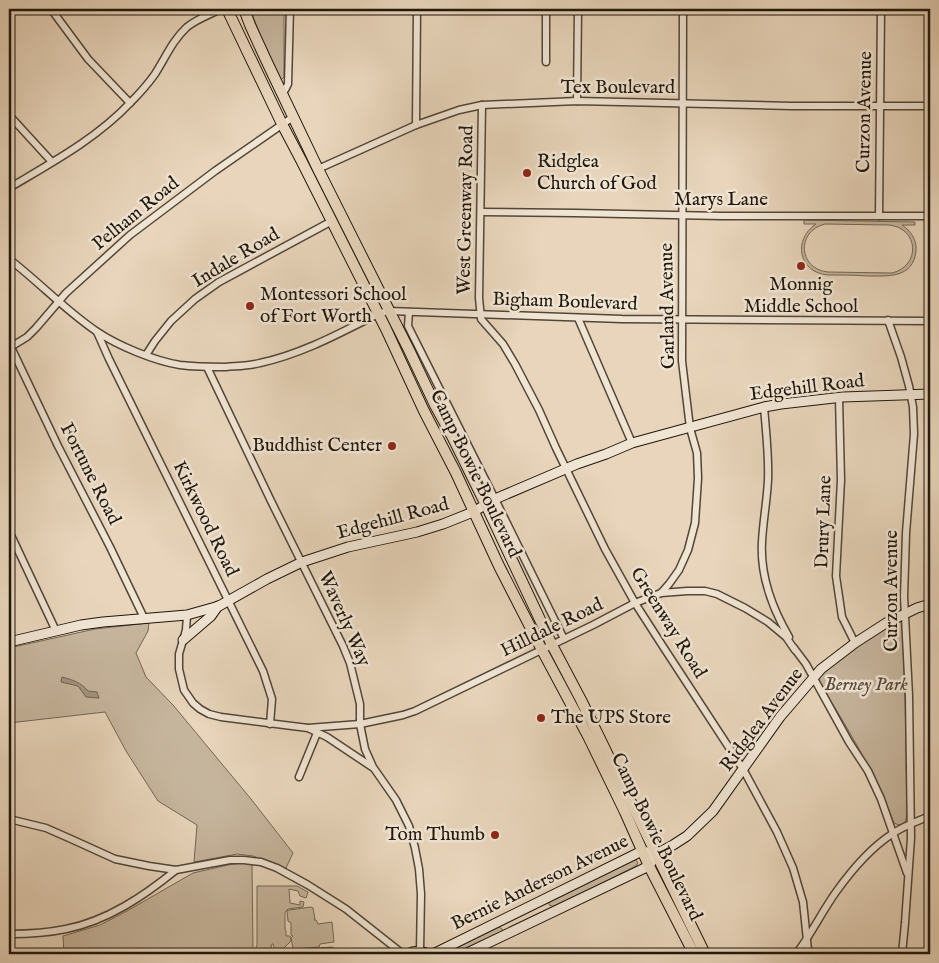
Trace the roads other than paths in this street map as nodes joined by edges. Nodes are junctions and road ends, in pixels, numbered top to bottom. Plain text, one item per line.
1 (50, 9) edge
2 (220, 9) edge
3 (227, 9) edge
4 (232, 9) edge
5 (244, 9) edge
6 (290, 9) edge
7 (416, 9) edge
8 (546, 9) edge
9 (578, 9) edge
10 (683, 9) edge
11 (881, 9) edge
12 (247, 52) junction
13 (266, 60) junction
14 (546, 62) dead end
15 (281, 90) junction
16 (577, 102) junction
17 (130, 103) junction
18 (682, 103) junction
19 (482, 105) junction
20 (880, 106) junction
21 (930, 106) edge
22 (9, 115) edge
23 (293, 117) junction
24 (280, 120) junction
25 (416, 126) junction
26 (52, 162) junction
27 (318, 169) junction
28 (308, 174) junction
29 (9, 188) edge
30 (481, 212) junction
31 (682, 215) junction
32 (879, 216) junction
33 (930, 216) edge
34 (336, 218) junction
35 (9, 259) edge
36 (59, 302) junction
37 (389, 311) junction
38 (409, 312) junction
39 (378, 314) junction
40 (480, 315) junction
41 (578, 318) junction
42 (682, 320) junction
43 (888, 320) junction
44 (930, 320) edge
45 (97, 332) junction
46 (9, 346) edge
47 (146, 356) junction
48 (207, 367) junction
49 (911, 394) junction
50 (930, 394) edge
51 (839, 398) junction
52 (435, 405) junction
53 (764, 407) junction
54 (424, 411) junction
55 (690, 428) junction
56 (632, 443) junction
57 (566, 469) junction
58 (491, 502) junction
59 (473, 512) junction
60 (9, 531) edge
61 (302, 562) junction
62 (661, 593) junction
63 (228, 600) junction
64 (635, 603) junction
65 (930, 604) edge
66 (219, 606) junction
67 (905, 614) junction
68 (188, 615) junction
69 (144, 618) junction
70 (56, 631) junction
71 (183, 640) junction
72 (564, 640) junction
73 (9, 642) edge
74 (855, 643) junction
75 (552, 645) junction
76 (542, 650) junction
77 (795, 650) junction
78 (814, 678) junction
79 (270, 724) junction
80 (360, 724) junction
81 (308, 728) junction
82 (318, 732) junction
83 (589, 738) junction
84 (610, 760) junction
85 (373, 767) junction
86 (743, 769) junction
87 (299, 777) dead end
88 (930, 816) edge
89 (9, 819) edge
90 (910, 825) junction
91 (892, 834) junction
92 (642, 851) junction
93 (656, 854) junction
94 (649, 866) junction
95 (176, 870) junction
96 (908, 876) junction
97 (9, 934) edge
98 (807, 940) junction
99 (424, 953) edge
100 (403, 954) edge
101 (408, 954) edge
102 (433, 954) edge
103 (465, 954) edge
104 (694, 954) edge
105 (705, 954) edge
106 (796, 954) edge
107 (810, 954) edge
108 (902, 954) edge

1 - 17 street
2 - 17 street
3 - 12 main road, Camp Bowie Boulevard
4 - 13 main road
5 - 13 main road, Camp Bowie Boulevard
6 - 15 street
7 - 25 street
8 - 14 street
9 - 16 street
10 - 18 street, Garland Avenue
11 - 20 street, Curzon Avenue
12 - 15 main road
12 - 24 main road, Camp Bowie Boulevard
13 - 15 main road, Camp Bowie Boulevard
15 - 23 main road, Camp Bowie Boulevard
15 - 24 main road
16 - 18 street, Tex Boulevard
16 - 19 street, Tex Boulevard
17 - 26 street
18 - 20 street, Tex Boulevard
18 - 31 street, Garland Avenue
19 - 25 street, Tex Boulevard
19 - 30 street, West Greenway Road
20 - 21 street, Tex Boulevard
20 - 32 street, Curzon Avenue
22 - 26 street
23 - 24 street, Pelham Road
23 - 27 main road, Camp Bowie Boulevard
24 - 28 main road, Camp Bowie Boulevard
24 - 36 street, Pelham Road
25 - 27 street, Tex Boulevard
26 - 29 street
27 - 28 main road
27 - 34 main road, Camp Bowie Boulevard
28 - 34 main road, Camp Bowie Boulevard
30 - 31 street, Marys Lane
30 - 40 street, West Greenway Road
31 - 32 street, Marys Lane
31 - 42 street, Garland Avenue
32 - 33 street, Marys Lane
34 - 37 main road, Camp Bowie Boulevard
34 - 39 main road, Camp Bowie Boulevard
34 - 47 street, Indale Road
35 - 36 street, Bigham Boulevard
36 - 45 street, Bigham Boulevard
36 - 46 street, Pelham Road
37 - 38 street, Bigham Boulevard
37 - 39 street, Bigham Boulevard
37 - 52 main road, Camp Bowie Boulevard
38 - 40 street, Bigham Boulevard
38 - 58 street
39 - 48 street, Bigham Boulevard
39 - 54 main road, Camp Bowie Boulevard
40 - 41 street, Bigham Boulevard
40 - 57 street, Greenway Road
41 - 42 street, Bigham Boulevard
41 - 56 street
42 - 43 street, Bigham Boulevard
42 - 55 street, Garland Avenue
43 - 44 street, Bigham Boulevard
43 - 49 street, Curzon Avenue
45 - 47 street, Bigham Boulevard
45 - 63 street, Kirkwood Road
46 - 69 street, Fortune Road
47 - 48 street, Bigham Boulevard
48 - 61 street, Waverly Way
49 - 50 street, Edgehill Road
49 - 51 street, Edgehill Road
49 - 67 street, Curzon Avenue
51 - 53 street, Edgehill Road
51 - 74 street, Drury Lane
52 - 54 main road
52 - 58 main road, Camp Bowie Boulevard
53 - 55 street, Edgehill Road
53 - 77 street
54 - 59 main road, Camp Bowie Boulevard
55 - 56 street, Edgehill Road
55 - 62 street, Garland Avenue
56 - 57 street, Edgehill Road
57 - 58 street, Edgehill Road
57 - 64 street, Greenway Road
58 - 59 street, Edgehill Road
58 - 72 street
58 - 75 main road, Camp Bowie Boulevard
59 - 61 street, Edgehill Road
59 - 76 main road, Camp Bowie Boulevard
60 - 70 street
61 - 63 street, Edgehill Road
61 - 80 street, Waverly Way
62 - 64 street, Hilldale Road
62 - 77 street, Hilldale Road
63 - 66 street, Edgehill Road
63 - 79 street, Kirkwood Road
64 - 72 street, Hilldale Road
64 - 86 street, Greenway Road
65 - 67 street, Ridglea Avenue
66 - 68 street, Edgehill Road
66 - 71 street
67 - 74 street, Ridglea Avenue
67 - 90 street, Curzon Avenue
68 - 69 street, Edgehill Road
68 - 71 street, Hilldale Road
69 - 70 street, Edgehill Road
70 - 73 street, Edgehill Road
71 - 79 street, Hilldale Road
72 - 75 street, Hilldale Road
74 - 78 street, Ridglea Avenue
75 - 76 street, Hilldale Road
75 - 84 main road, Camp Bowie Boulevard
76 - 80 street, Hilldale Road
76 - 83 main road, Camp Bowie Boulevard
77 - 78 street
78 - 86 street, Ridglea Avenue
78 - 91 street
79 - 81 street, Hilldale Road
80 - 81 street, Hilldale Road
80 - 85 street, Waverly Way
81 - 82 street, Hilldale Road
82 - 85 street, Hilldale Road
82 - 87 street
83 - 84 main road
83 - 92 main road, Camp Bowie Boulevard
84 - 93 main road, Camp Bowie Boulevard
85 - 99 street, Waverly Way
86 - 93 street, Ridglea Avenue
86 - 98 street, Greenway Road
88 - 90 street
89 - 95 street
90 - 91 street
90 - 96 street, Curzon Avenue
91 - 96 street
91 - 98 street
92 - 93 street, Bernie Anderson Avenue
92 - 94 main road, Camp Bowie Boulevard
92 - 102 street, Bernie Anderson Avenue
93 - 94 street, Bernie Anderson Avenue
93 - 105 main road, Camp Bowie Boulevard
94 - 103 street, Bernie Anderson Avenue
94 - 104 main road, Camp Bowie Boulevard
95 - 97 street
95 - 100 street
96 - 108 street, Curzon Avenue
98 - 106 street
98 - 107 street, Greenway Road
99 - 101 street

